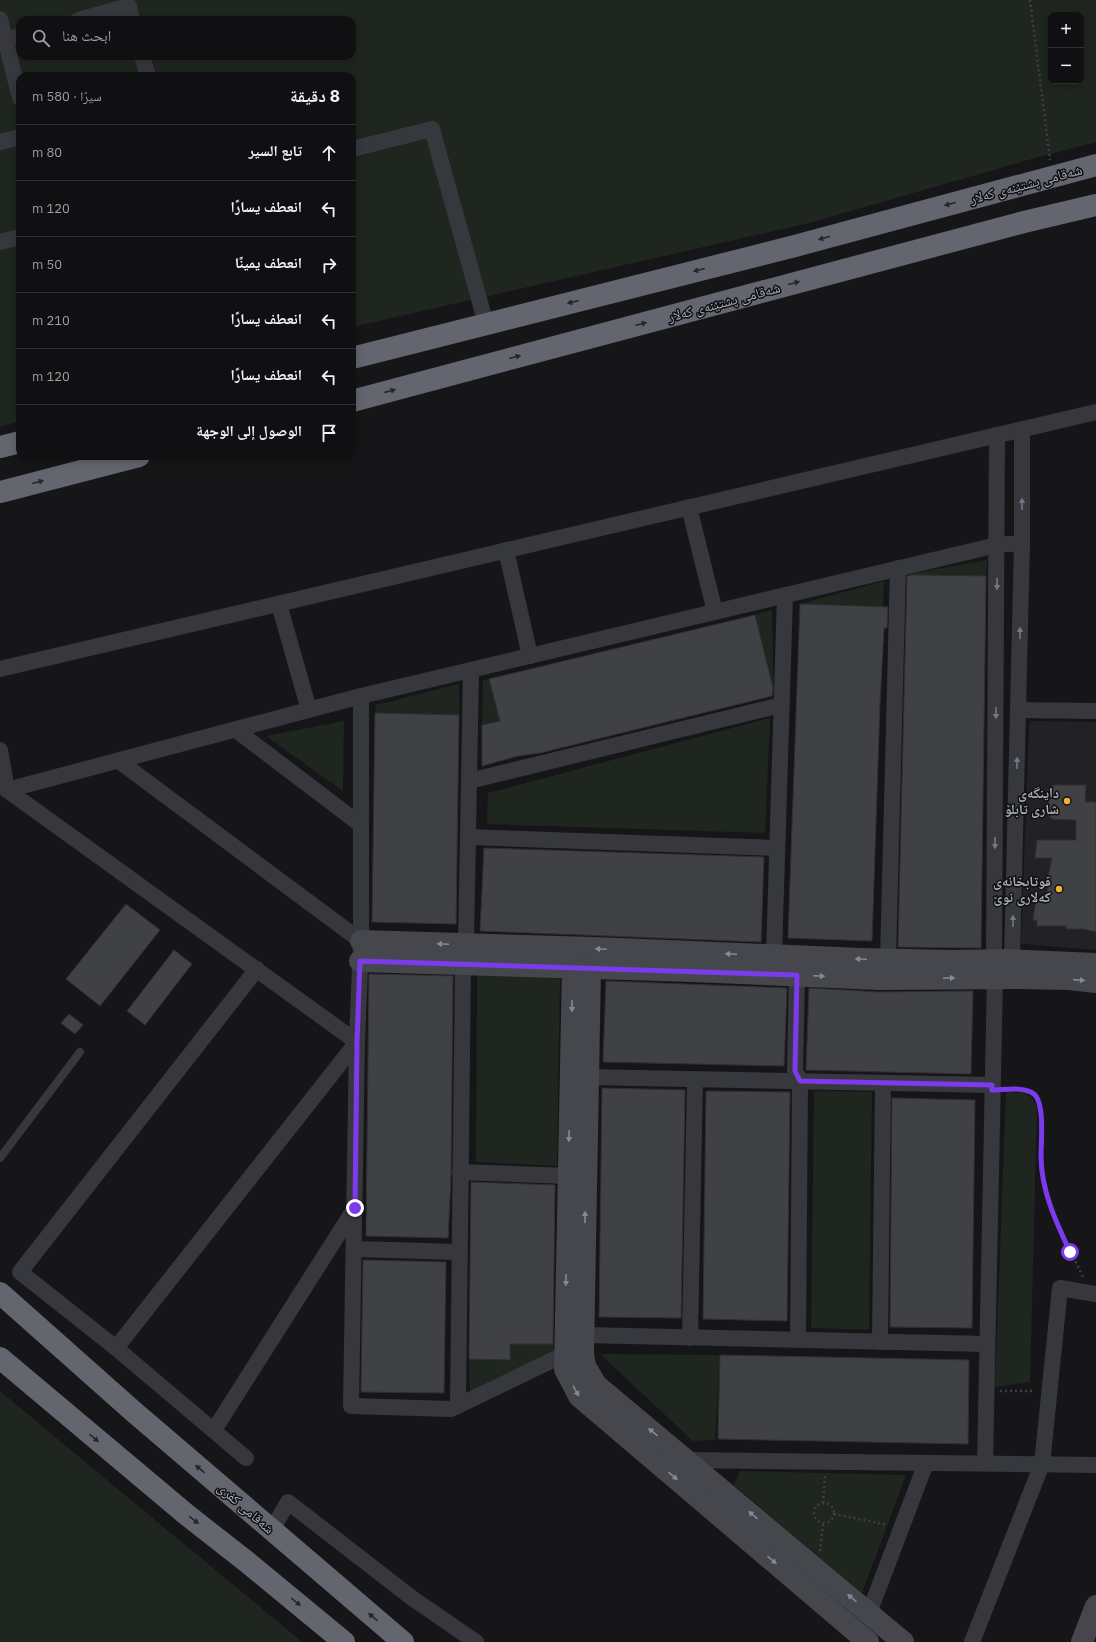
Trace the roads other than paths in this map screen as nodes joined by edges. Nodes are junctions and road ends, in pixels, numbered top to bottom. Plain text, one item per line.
1 (93, 16) edge
2 (131, 16) edge
3 (0, 18) edge
4 (13, 38) edge
5 (143, 60) edge
6 (17, 72) edge
7 (147, 72) edge
8 (16, 138) edge
9 (0, 142) edge
10 (356, 149) edge
11 (1096, 165) edge
12 (1096, 205) edge
13 (16, 238) edge
14 (0, 242) edge
15 (486, 324) junction
16 (356, 357) edge
17 (356, 400) edge
18 (1096, 412) edge
19 (1022, 429) junction
20 (997, 435) junction
21 (16, 443) edge
22 (0, 447) edge
23 (124, 460) edge
24 (0, 492) edge
25 (689, 507) junction
26 (1022, 543) junction
27 (997, 544) junction
28 (506, 550) junction
29 (898, 568) junction
30 (785, 595) junction
31 (279, 604) junction
32 (715, 612) junction
33 (530, 656) junction
34 (0, 669) edge
35 (471, 670) junction
36 (361, 696) junction
37 (782, 705) junction
38 (309, 710) junction
39 (1018, 710) junction
40 (1096, 711) edge
41 (236, 730) junction
42 (0, 750) edge
43 (119, 760) junction
44 (469, 781) junction
45 (7, 790) junction
46 (361, 825) junction
47 (468, 837) junction
48 (777, 848) junction
49 (361, 951) junction
50 (464, 954) junction
51 (774, 956) junction
52 (888, 960) junction
53 (1096, 964) edge
54 (1000, 966) junction
55 (581, 968) junction
56 (258, 969) junction
57 (797, 975) junction
58 (1096, 982) edge
59 (357, 1042) junction
60 (80, 1052) dead end
61 (588, 1077) junction
62 (695, 1079) junction
63 (800, 1081) junction
64 (883, 1083) junction
65 (992, 1088) junction
66 (0, 1158) edge
67 (460, 1172) junction
68 (568, 1176) junction
69 (355, 1208) junction
70 (576, 1248) junction
71 (354, 1249) junction
72 (459, 1252) junction
73 (0, 1293) edge
74 (1094, 1294) edge
75 (0, 1309) edge
76 (690, 1338) junction
77 (798, 1340) junction
78 (880, 1342) junction
79 (987, 1344) junction
80 (116, 1348) junction
81 (577, 1348) junction
82 (0, 1358) edge
83 (0, 1368) edge
84 (90, 1373) junction
85 (458, 1406) junction
86 (64, 1413) junction
87 (214, 1430) junction
88 (246, 1458) dead end
89 (687, 1460) junction
90 (926, 1463) junction
91 (985, 1463) junction
92 (1042, 1464) junction
93 (1096, 1465) edge
94 (272, 1530) junction
95 (1096, 1606) edge
96 (869, 1613) junction
97 (344, 1642) edge
98 (403, 1642) edge
99 (476, 1642) edge
100 (868, 1642) edge
101 (903, 1642) edge
102 (972, 1642) edge
103 (1082, 1642) edge

1 - 2 street
3 - 4 street
4 - 6 street
5 - 7 street
8 - 9 street
10 - 15 street
11 -> 15 highway, شەقامی پشتێنەی کەلار
17 -> 12 highway, شەقامی پشتێنەی کەلار
13 - 14 street
15 - 16 highway, شەقامی پشتێنەی کەلار
18 - 19 street
19 - 20 street
26 -> 19 street
20 - 25 street
20 - 27 street
21 - 22 highway
24 -> 23 highway
25 - 28 street
25 - 32 street
26 - 27 street
39 -> 26 street
27 - 29 street
27 -> 54 street
28 - 31 street
28 - 33 street
29 - 30 street
29 - 52 street
30 - 32 street
30 - 37 street
31 - 34 street
31 - 38 street
32 - 33 street
33 - 35 street
35 - 36 street
35 - 44 street
36 - 38 street
36 - 46 street
37 - 44 street
37 - 48 street
38 - 41 street
39 - 40 street
54 -> 39 street
41 - 43 street
41 - 46 street
42 - 45 street
43 - 45 street
43 - 49 street
44 - 47 street
45 - 56 street
46 - 49 street
47 - 48 street
47 - 50 street
48 - 51 street
49 - 50 street
49 - 59 street
51 -> 50 street
50 - 55 street
50 - 67 street
52 -> 51 street
52 - 54 street
53 - 54 street
57 -> 54 street
54 -> 58 street
54 - 65 street
55 - 57 street
55 - 61 street
55 -> 68 street
56 - 59 street
56 - 80 street
57 - 63 street
59 - 69 street
59 - 80 street
60 - 66 lane
61 - 62 street
70 -> 61 street
62 - 63 street
62 - 76 street
63 - 64 street
63 - 77 street
64 - 65 street
64 - 78 street
65 - 79 street
67 - 68 street
67 - 72 street
68 - 70 street
69 - 71 street
69 - 87 street
70 - 81 street
71 - 72 street
71 - 85 street
72 - 85 street
73 - 84 highway
74 - 92 street
75 - 84 highway
76 - 77 street
76 - 81 street
77 - 78 street
78 - 79 street
79 - 91 street
80 - 87 street
81 - 85 street
89 -> 81 street
81 -> 100 street
82 - 86 highway
83 - 86 highway
94 -> 84 highway, شەقامی کفری
86 -> 97 highway
87 - 88 street
89 - 90 street
96 -> 89 street
90 - 91 street
90 - 96 street
91 - 92 street
92 - 93 street
92 - 102 street
98 -> 94 highway, شەقامی کفری
94 - 99 street
95 - 103 street
96 - 101 street

